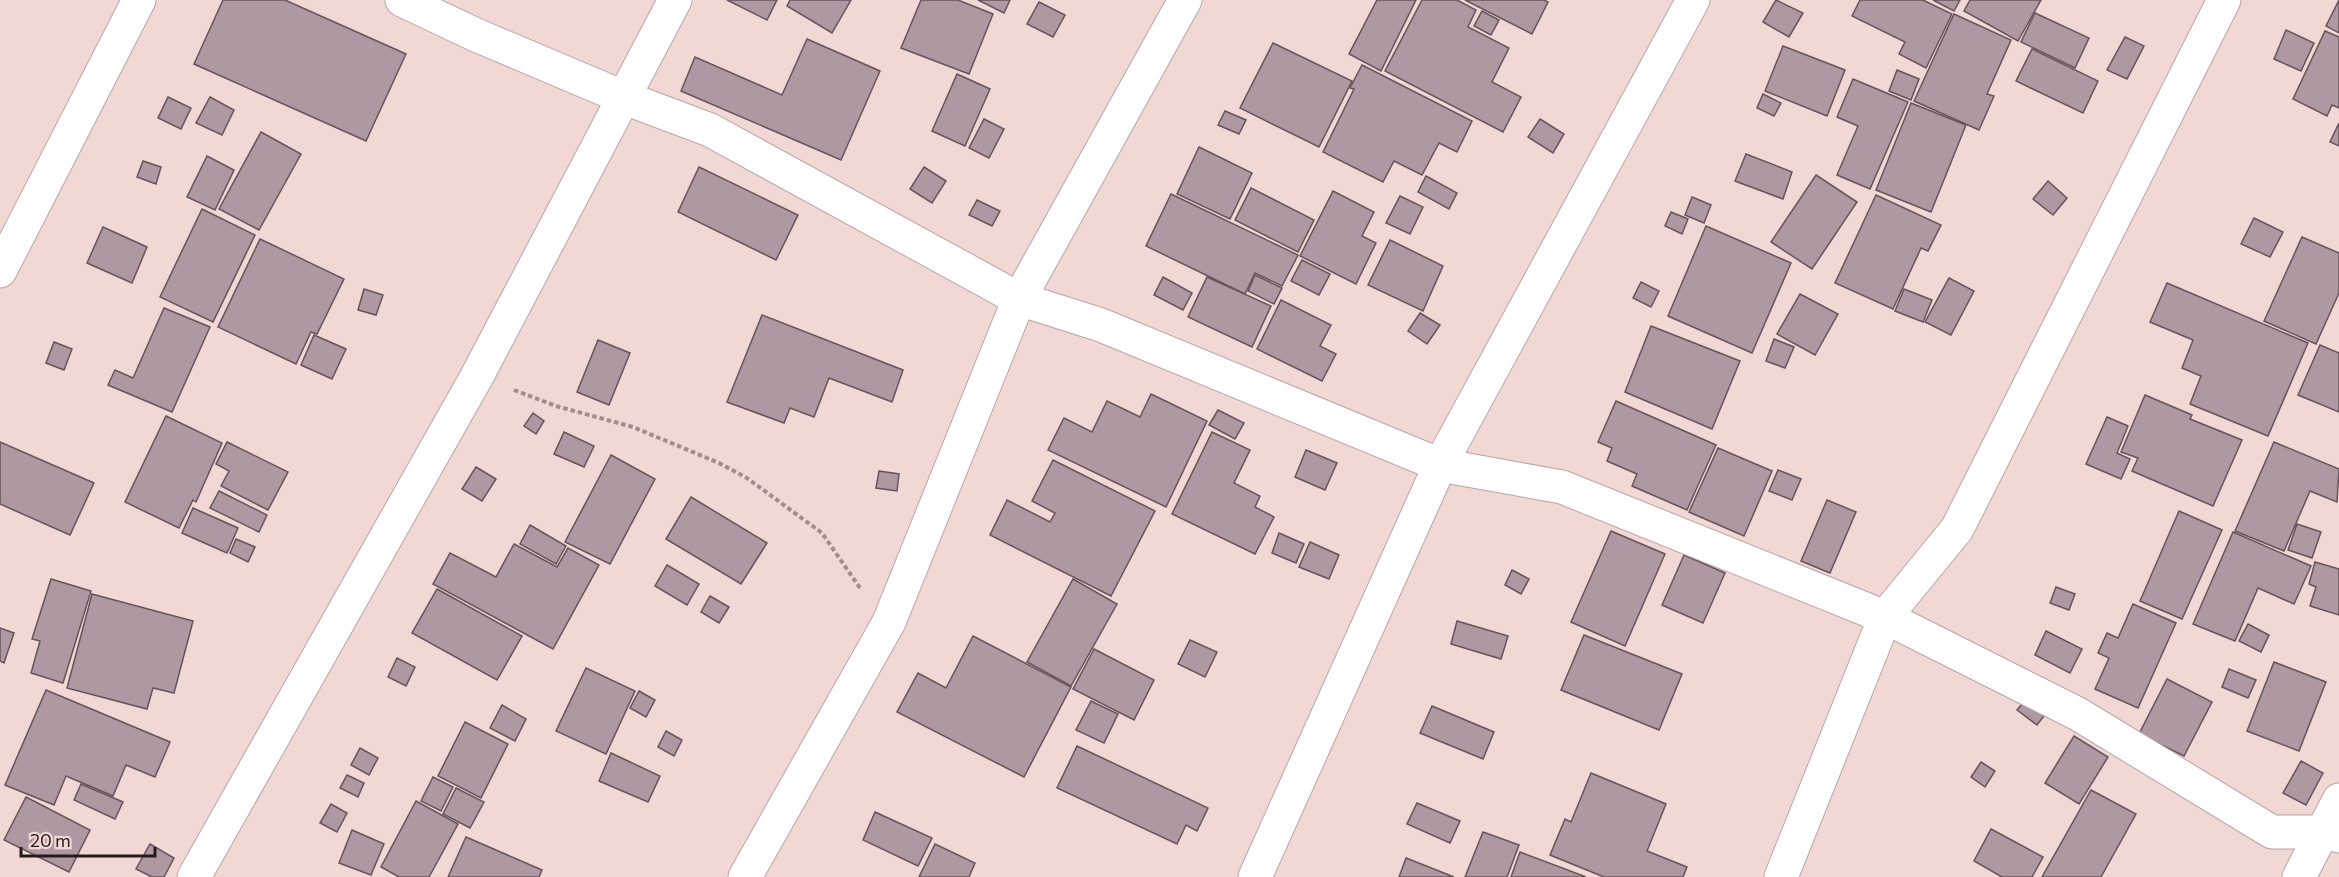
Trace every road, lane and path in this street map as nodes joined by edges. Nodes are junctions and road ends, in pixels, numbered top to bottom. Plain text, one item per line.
1 (139, 0) edge
2 (402, 0) edge
3 (675, 0) edge
4 (1185, 0) edge
5 (1693, 0) edge
6 (2224, 0) edge
7 (625, 98) junction
8 (0, 270) edge
9 (1019, 299) junction
10 (476, 378) junction
11 (1440, 465) junction
12 (1885, 617) junction
13 (889, 622) junction
14 (2339, 800) edge
15 (2330, 834) edge
16 (194, 877) edge
17 (745, 877) edge
18 (1255, 877) edge
19 (1780, 877) edge
20 (2299, 877) edge

1 - 8 street
2 - 7 street
3 - 7 street
4 - 9 street
5 - 11 street
6 - 12 street
7 - 9 street
7 - 10 street
9 - 11 street
9 - 13 street
10 - 13 path
10 - 16 street
11 - 12 street
11 - 18 street
12 - 15 street
12 - 19 street
13 - 17 street
14 - 15 street
15 - 20 street

